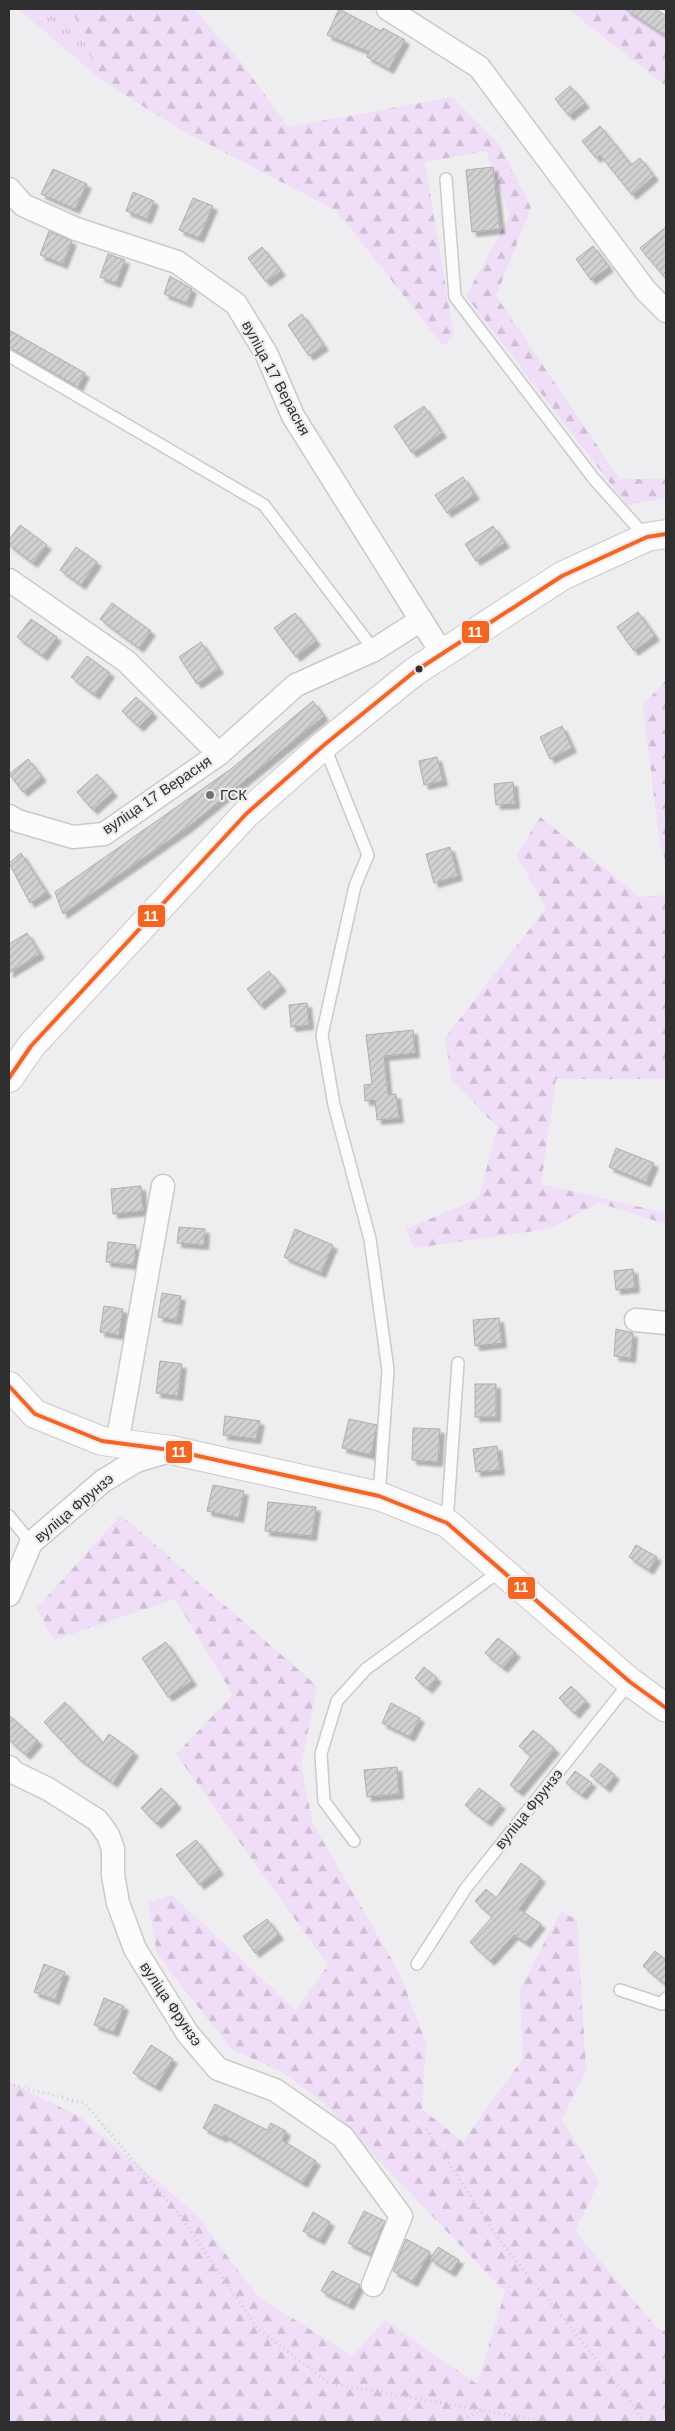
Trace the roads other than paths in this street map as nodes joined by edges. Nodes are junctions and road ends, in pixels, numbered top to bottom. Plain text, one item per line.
1 (388, 9) edge
2 (446, 179) dead end
3 (9, 189) edge
4 (666, 311) edge
5 (9, 356) edge
6 (656, 536) edge
7 (9, 580) edge
8 (421, 620) junction
9 (374, 650) junction
10 (443, 655) junction
11 (324, 745) junction
12 (219, 754) junction
13 (9, 816) edge
14 (9, 1078) edge
15 (163, 1186) dead end
16 (636, 1320) dead end
17 (666, 1323) edge
18 (458, 1362) dead end
19 (9, 1386) edge
20 (117, 1444) junction
21 (171, 1450) junction
22 (378, 1496) junction
23 (9, 1516) edge
24 (447, 1523) junction
25 (32, 1543) junction
26 (500, 1571) junction
27 (9, 1595) edge
28 (630, 1682) junction
29 (666, 1708) edge
30 (9, 1767) edge
31 (354, 1841) dead end
32 (417, 1964) dead end
33 (620, 1990) dead end
34 (666, 1998) edge
35 (373, 2285) dead end

1 - 4 street
2 - 6 lane
3 - 8 street, вуліца 17 Верасня
5 - 9 lane
6 - 10 street
7 - 12 street, вуліца 17 Верасня
8 - 9 street, вуліца 17 Верасня
8 - 10 street, вуліца 17 Верасня
9 - 12 street, вуліца 17 Верасня
10 - 11 street
11 - 14 street
11 - 22 lane
12 - 13 street, вуліца 17 Верасня
15 - 20 street
16 - 17 street
18 - 24 lane
19 - 20 street
20 - 21 street
21 - 22 street, вуліца Фрунзэ
21 - 25 street, вуліца Фрунзэ
22 - 24 street, вуліца Фрунзэ
23 - 25 lane
24 - 26 street, вуліца Фрунзэ
25 - 27 street, вуліца Фрунзэ
26 - 28 street, вуліца Фрунзэ
26 - 31 lane
28 - 29 street, вуліца Фрунзэ
28 - 32 lane, вуліца Фрунзэ
30 - 35 street, вуліца Фрунзэ
33 - 34 lane

